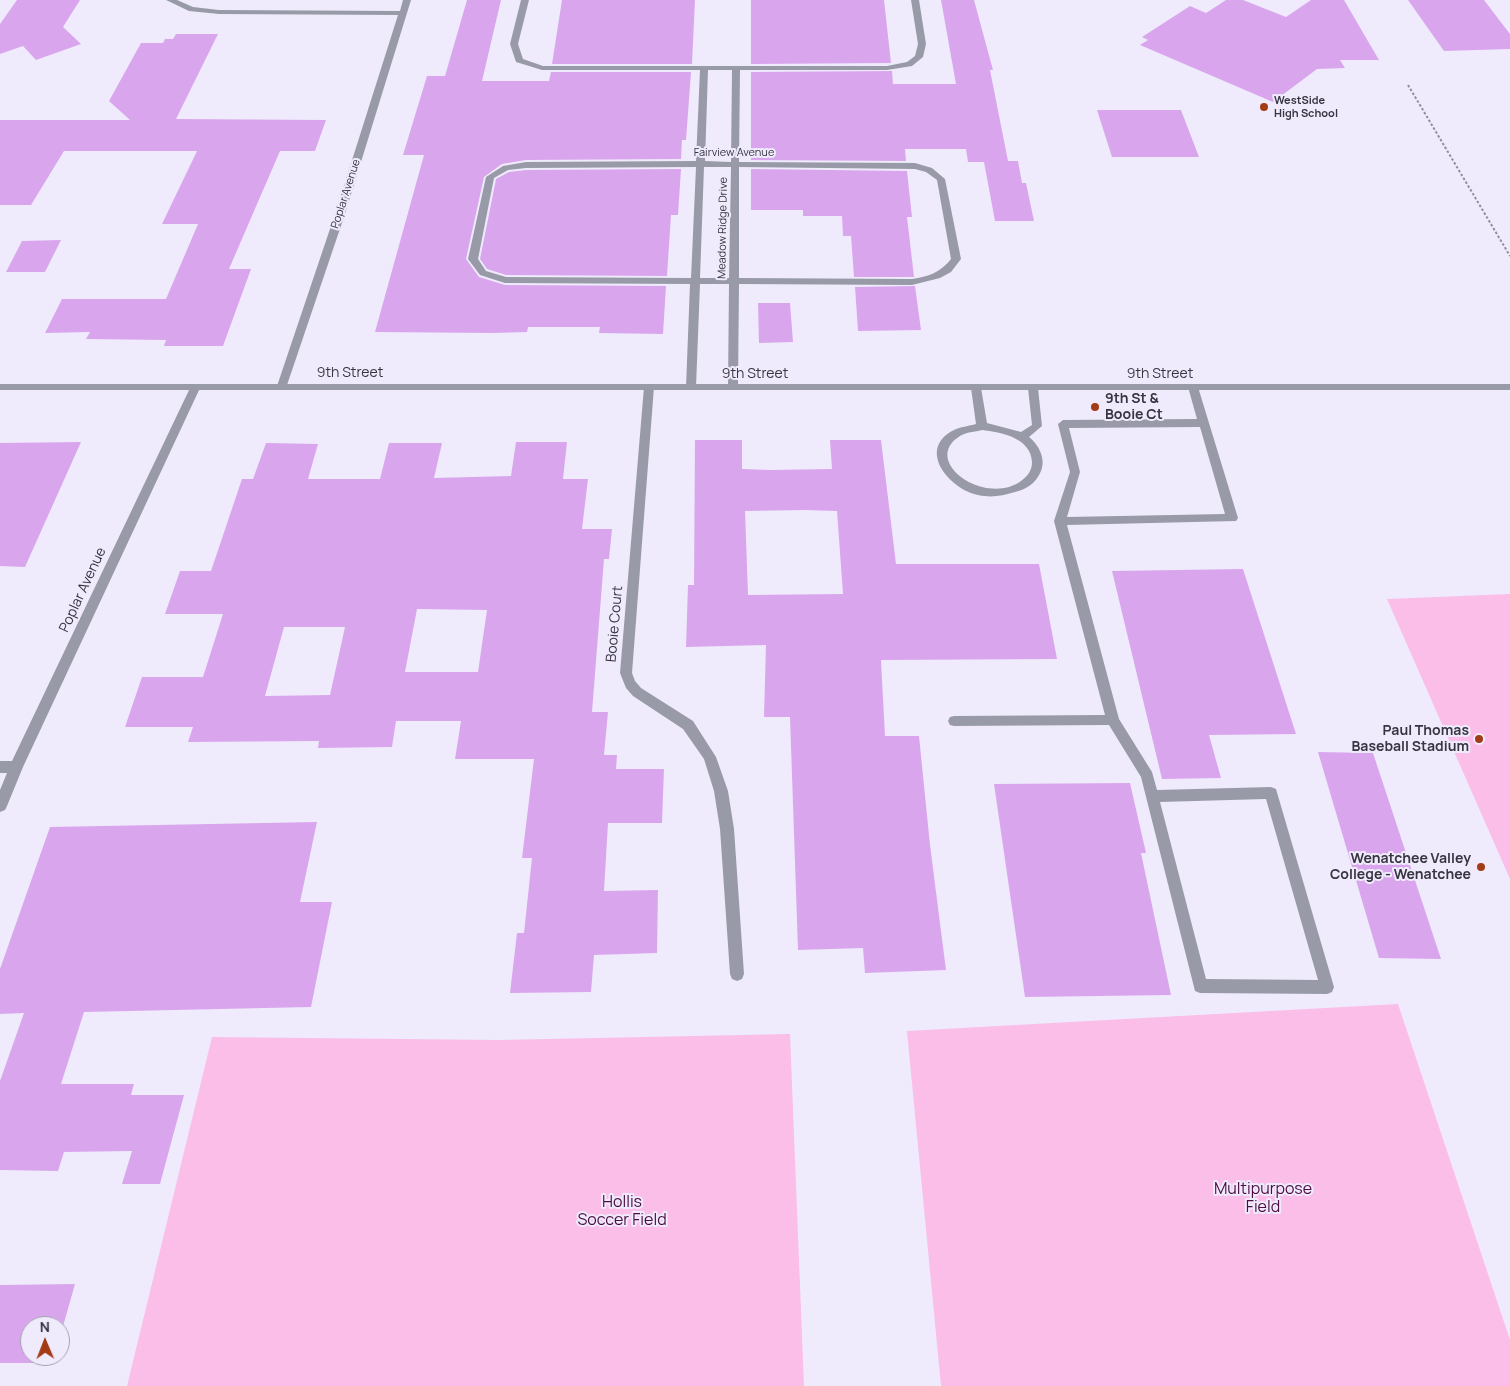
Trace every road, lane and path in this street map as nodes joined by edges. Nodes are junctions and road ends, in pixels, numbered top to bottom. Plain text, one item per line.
1 (170, 0) edge
2 (407, 0) edge
3 (525, 0) edge
4 (916, 0) edge
5 (402, 13) junction
6 (704, 68) junction
7 (736, 68) junction
8 (1408, 85) dead end
9 (700, 164) junction
10 (735, 164) junction
11 (1510, 256) edge
12 (696, 280) junction
13 (734, 280) junction
14 (282, 386) junction
15 (0, 387) edge
16 (649, 387) junction
17 (691, 387) junction
18 (1193, 387) junction
19 (1510, 387) edge
20 (195, 388) junction
21 (733, 388) junction
22 (976, 388) junction
23 (1033, 388) junction
24 (1203, 423) junction
25 (982, 426) junction
26 (1022, 437) junction
27 (1060, 521) junction
28 (1113, 720) junction
29 (954, 721) dead end
30 (0, 767) edge
31 (16, 767) junction
32 (1154, 796) junction
33 (0, 806) edge
34 (737, 974) dead end

1 - 5 street
2 - 5 street, Poplar Avenue
3 - 6 street
4 - 7 street
5 - 14 street, Poplar Avenue
6 - 7 street
6 - 9 street, Meadow Ridge Drive
7 - 10 street, Meadow Ridge Drive
8 - 11 path
9 - 10 street, Fairview Avenue
9 - 12 street, Meadow Ridge Drive
9 - 12 street, Fairview Avenue
10 - 13 street, Meadow Ridge Drive
10 - 13 street, Fairview Avenue
12 - 13 street, Fairview Avenue
12 - 17 street, Meadow Ridge Drive
13 - 21 street, Meadow Ridge Drive
14 - 16 street, 9th Street
14 - 20 street, 9th Street
15 - 20 street, 9th Street
16 - 17 street, 9th Street
16 - 34 street, Booie Court
17 - 21 street, 9th Street
18 - 19 street, 9th Street
18 - 23 street, 9th Street
18 - 24 street
20 - 31 street, Poplar Avenue
21 - 22 street, 9th Street
22 - 23 street, 9th Street
22 - 25 street
23 - 26 street
24 - 27 street
24 - 27 street
25 - 26 street
25 - 26 street
27 - 28 street
28 - 29 street
28 - 32 street
30 - 31 street
31 - 33 street, Poplar Avenue
32 - 32 street

